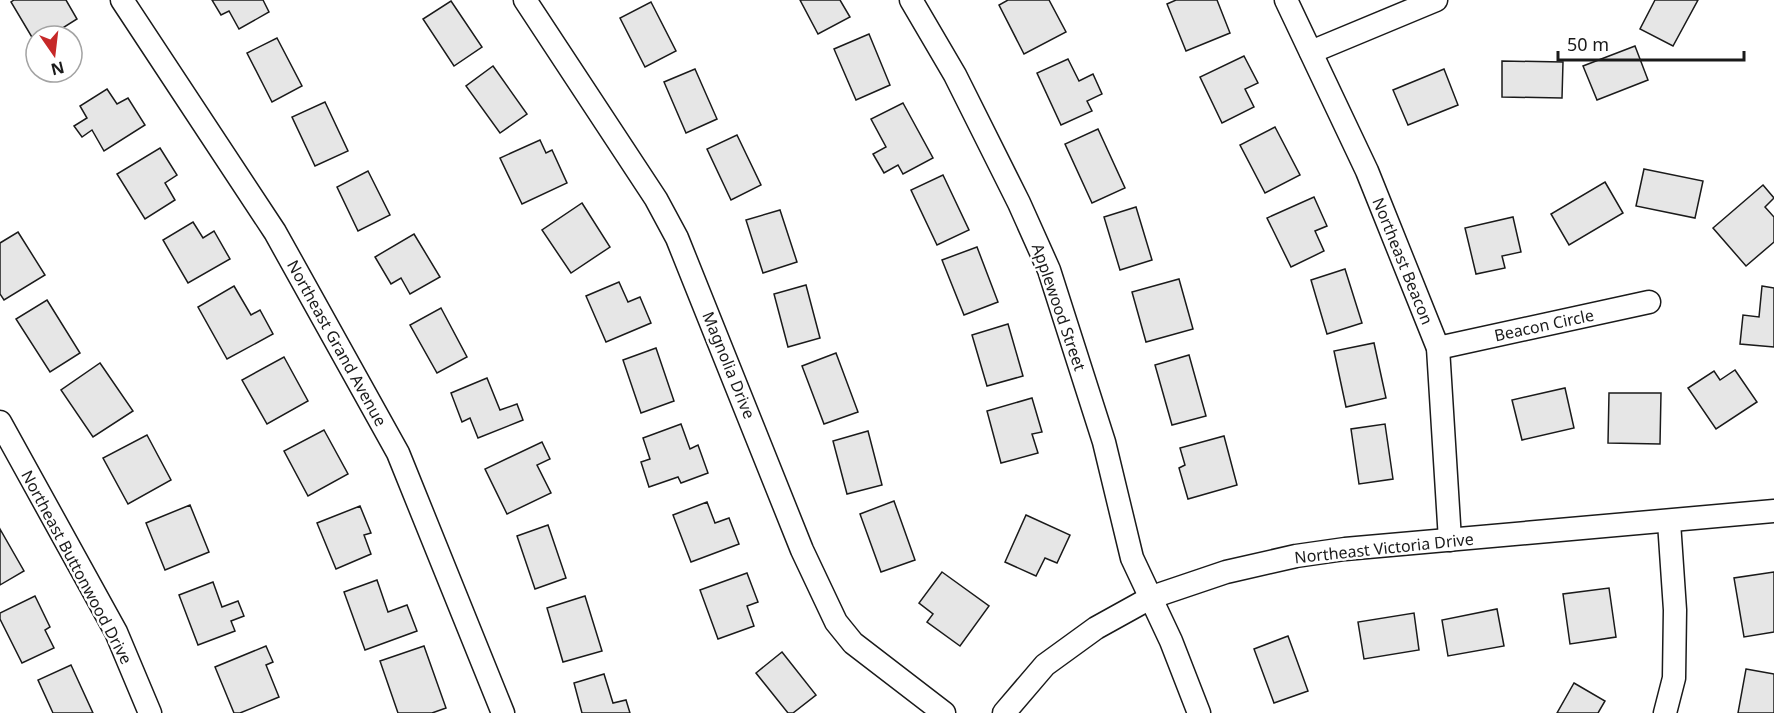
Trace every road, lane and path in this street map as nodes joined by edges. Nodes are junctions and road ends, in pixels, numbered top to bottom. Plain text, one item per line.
1 (122, 0) edge
2 (525, 0) edge
3 (911, 0) edge
4 (1286, 0) edge
5 (1436, 0) edge
6 (1311, 52) junction
7 (1649, 302) dead end
8 (1438, 348) junction
9 (0, 422) edge
10 (1774, 511) edge
11 (1669, 522) junction
12 (1450, 540) junction
13 (1152, 597) junction
14 (150, 713) edge
15 (503, 713) edge
16 (944, 713) edge
17 (1004, 713) edge
18 (1199, 713) edge
19 (1665, 713) edge

1 - 15 street, Northeast Grand Avenue
2 - 16 street, Magnolia Drive
3 - 13 street, Applewood Street
4 - 6 street, Northeast Beacon
5 - 6 street
6 - 8 street, Northeast Beacon
7 - 8 street, Beacon Circle
8 - 12 street, Northeast Beacon
9 - 14 street, Northeast Buttonwood Drive
10 - 11 street, Northeast Victoria Drive
11 - 12 street, Northeast Victoria Drive
11 - 19 street
12 - 13 street, Northeast Victoria Drive
13 - 17 street, Northeast Victoria Drive
13 - 18 street, Applewood Street

